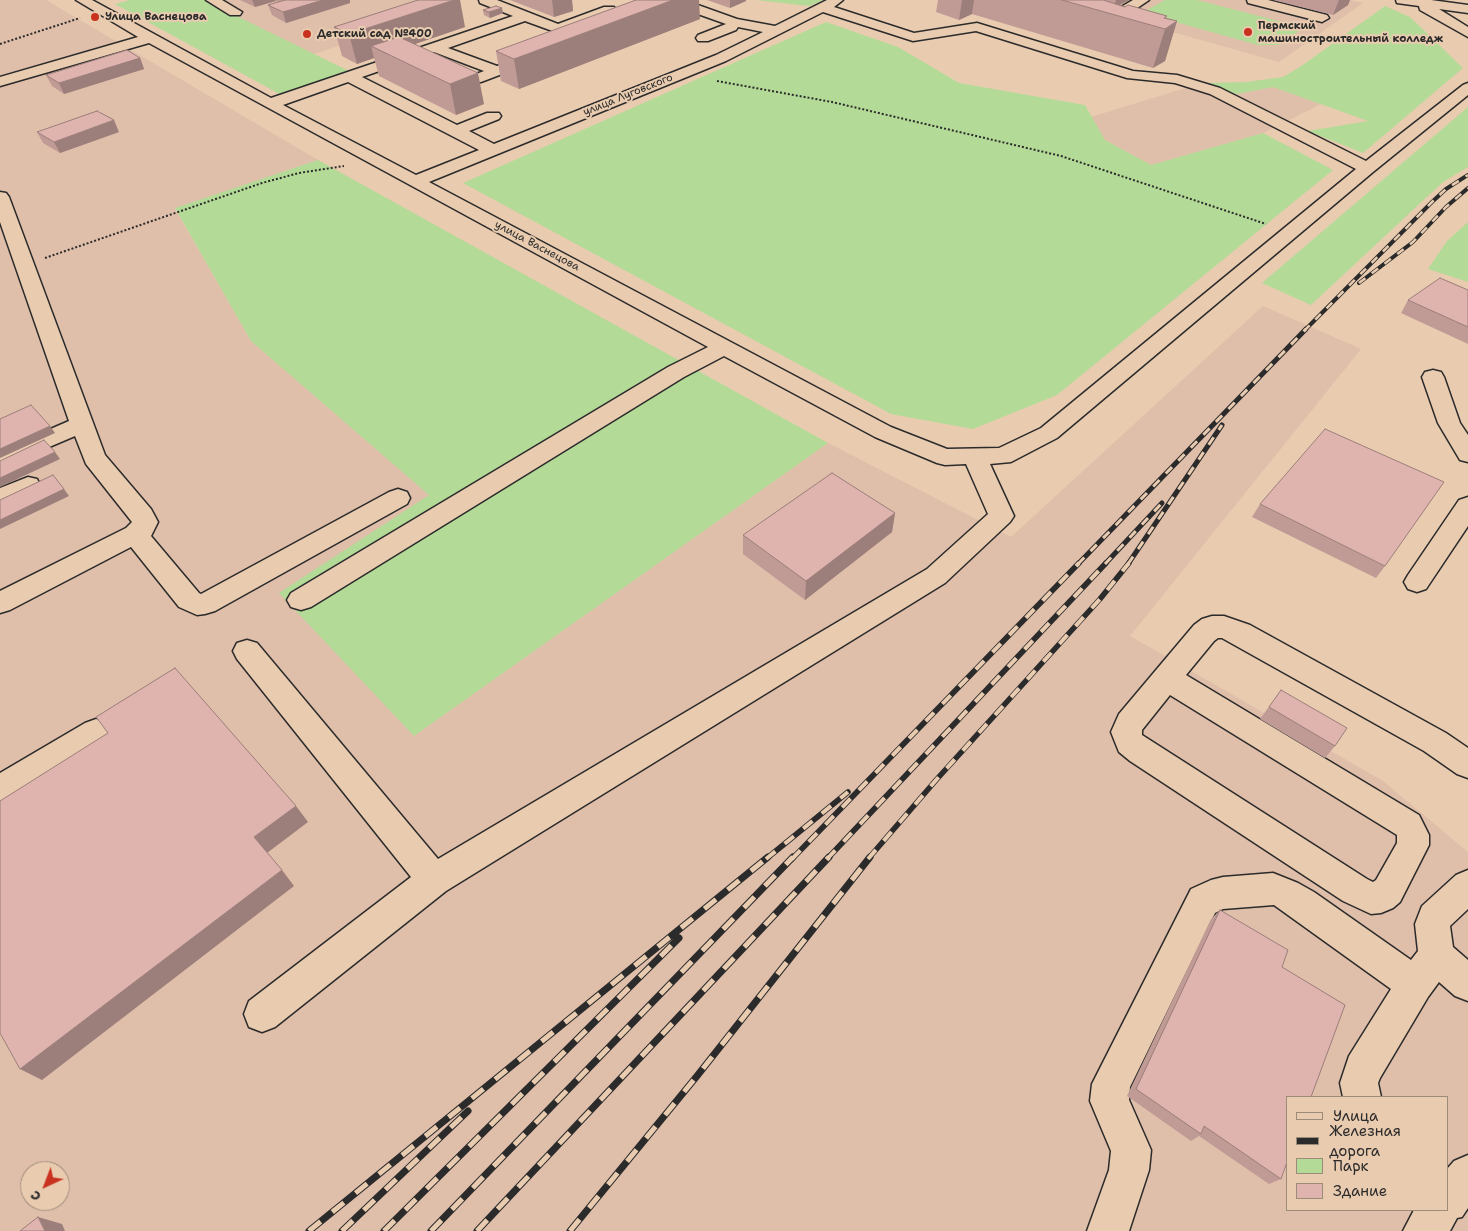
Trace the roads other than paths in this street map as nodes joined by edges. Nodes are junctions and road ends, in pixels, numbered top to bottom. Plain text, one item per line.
1 (212, 0) edge
2 (485, 0) edge
3 (837, 0) edge
4 (1070, 0) edge
5 (1143, 0) edge
6 (1253, 0) edge
7 (1402, 0) edge
8 (592, 3) dead end
9 (672, 4) edge
10 (1417, 4) junction
11 (93, 6) edge
12 (821, 7) junction
13 (1468, 10) edge
14 (235, 12) dead end
15 (526, 16) junction
16 (1322, 18) dead end
17 (734, 22) junction
18 (776, 30) junction
19 (1468, 33) edge
20 (150, 38) junction
21 (703, 38) dead end
22 (436, 48) junction
23 (101, 52) junction
24 (543, 54) edge
25 (498, 71) junction
26 (350, 77) junction
27 (51, 79) edge
28 (476, 79) dead end
29 (0, 82) edge
30 (1468, 88) edge
31 (270, 104) junction
32 (493, 116) dead end
33 (456, 131) junction
34 (493, 150) junction
35 (1367, 168) junction
36 (416, 181) junction
37 (0, 197) edge
38 (724, 347) junction
39 (1433, 377) dead end
40 (82, 424) junction
41 (1468, 454) edge
42 (989, 457) junction
43 (0, 460) edge
44 (28, 485) edge
45 (0, 498) edge
46 (398, 498) dead end
47 (1468, 506) edge
48 (135, 534) junction
49 (1417, 582) dead end
50 (301, 600) dead end
51 (0, 603) edge
52 (247, 651) dead end
53 (1167, 678) junction
54 (96, 732) dead end
55 (1468, 765) edge
56 (0, 789) edge
57 (434, 880) junction
58 (1468, 886) edge
59 (1458, 971) edge
60 (1415, 984) junction
61 (262, 1014) dead end
62 (1362, 1096) edge
63 (1438, 1211) edge
64 (1108, 1231) edge
65 (1424, 1231) edge

1 - 14 street
2 - 15 street
3 - 12 street, улица Луговского
4 - 5 street
6 - 16 street
7 - 10 street
8 - 15 street
9 - 17 street
10 - 13 street
10 - 19 street
11 - 20 street, улица Васнецова
12 - 18 street, улица Луговского
12 - 35 street
15 - 22 street
17 - 18 street
17 - 21 street
18 - 34 street, улица Луговского
20 - 23 street
20 - 31 street, улица Васнецова
22 - 25 street
22 - 26 street
23 - 27 street
23 - 29 street
24 - 25 street
25 - 28 street
26 - 31 street
26 - 33 street
30 - 35 street
31 - 36 street, улица Васнецова
32 - 33 street
33 - 34 street
34 - 36 street, улица Луговского
35 - 42 street
36 - 38 street, улица Васнецова
37 - 40 street
38 - 42 street, улица Васнецова
38 - 50 street
39 - 41 street
40 - 43 street
40 - 48 street
42 - 57 street
44 - 45 street
46 - 48 street
47 - 49 street
48 - 51 street
52 - 57 street
53 - 53 street
53 - 55 street
54 - 56 street
57 - 61 street
58 - 59 street
59 - 60 street
60 - 62 street
60 - 64 street
63 - 65 street

